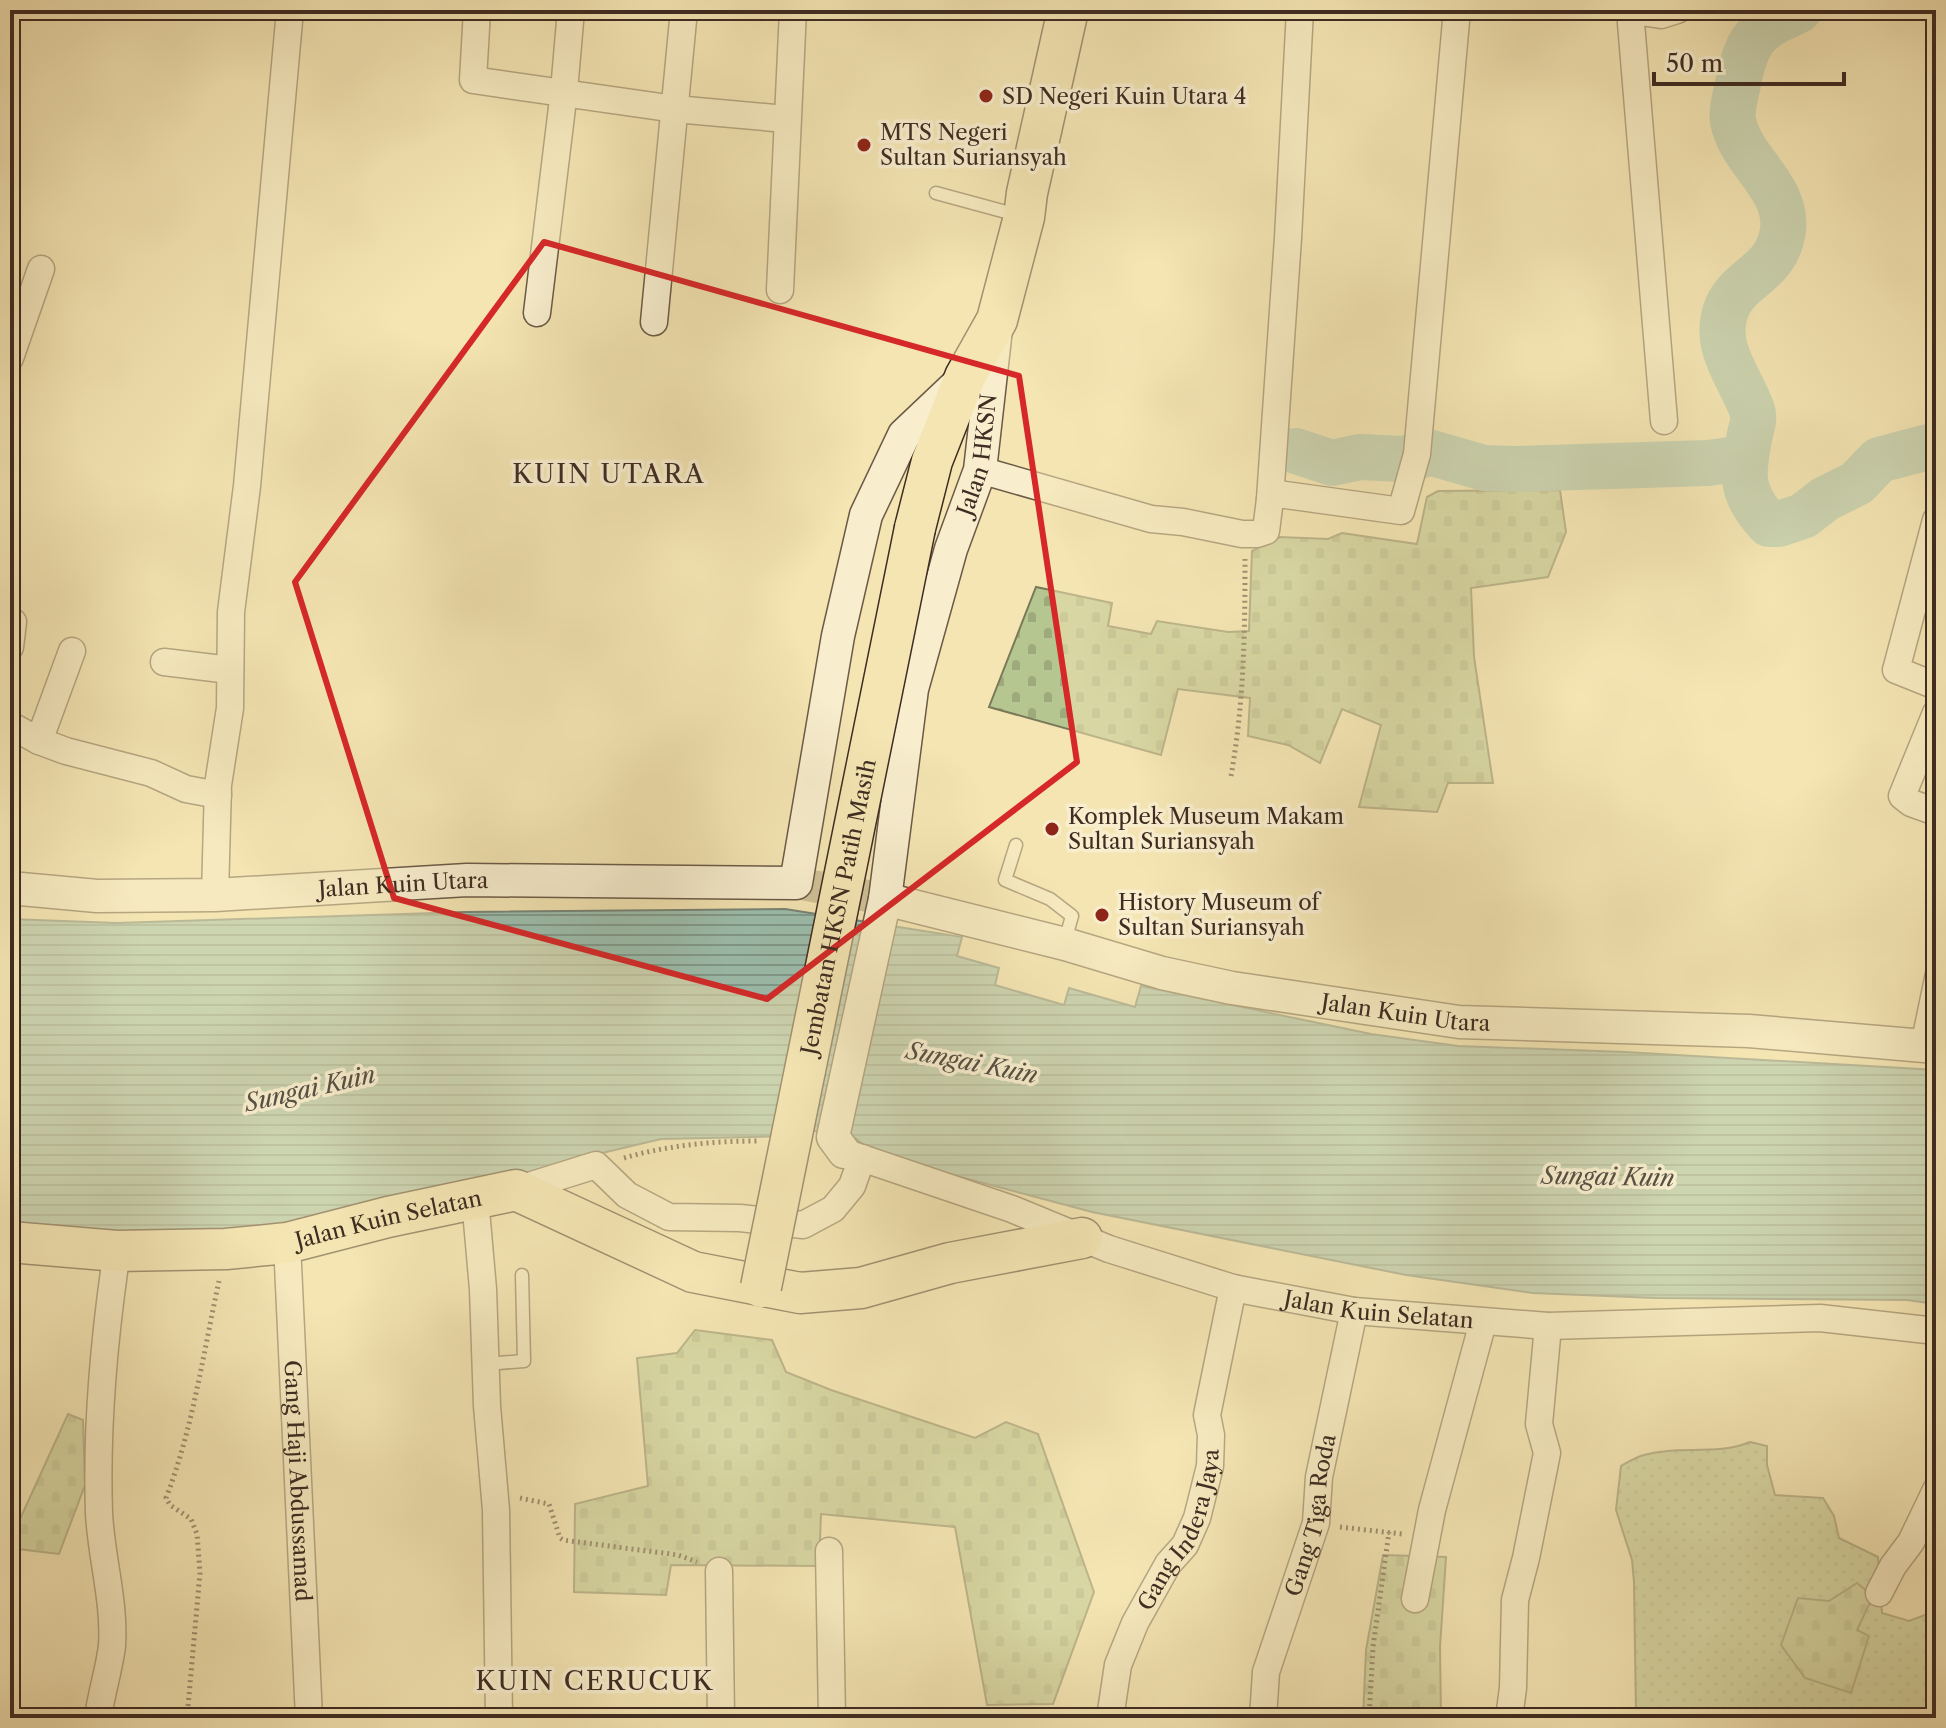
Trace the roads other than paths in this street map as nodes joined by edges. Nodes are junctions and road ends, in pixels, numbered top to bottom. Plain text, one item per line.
1 (290, 10) edge
2 (477, 10) edge
3 (571, 10) edge
4 (684, 10) edge
5 (793, 10) edge
6 (1068, 10) edge
7 (1300, 10) edge
8 (1457, 10) edge
9 (1629, 10) edge
10 (1677, 10) edge
11 (564, 91) junction
12 (675, 109) junction
13 (786, 119) junction
14 (936, 193) dead end
15 (1024, 217) junction
16 (41, 269) dead end
17 (780, 290) dead end
18 (19, 308) edge
19 (537, 313) dead end
20 (997, 320) junction
21 (654, 322) dead end
22 (10, 358) edge
23 (965, 377) junction
24 (1664, 421) dead end
25 (980, 470) junction
26 (1270, 499) junction
27 (1936, 520) edge
28 (10, 619) edge
29 (10, 647) edge
30 (72, 651) dead end
31 (164, 662) dead end
32 (230, 670) junction
33 (1936, 686) edge
34 (1936, 713) edge
35 (10, 725) edge
36 (39, 741) junction
37 (218, 795) junction
38 (1936, 812) edge
39 (1016, 845) dead end
40 (10, 888) edge
41 (215, 895) junction
42 (884, 906) junction
43 (1065, 944) junction
44 (1936, 954) edge
45 (1927, 1046) edge
46 (846, 1149) junction
47 (516, 1190) junction
48 (475, 1199) junction
49 (1082, 1238) junction
50 (10, 1242) edge
51 (287, 1243) junction
52 (117, 1251) junction
53 (522, 1275) dead end
54 (761, 1287) junction
55 (1233, 1288) junction
56 (1354, 1311) junction
57 (1483, 1322) junction
58 (1548, 1326) junction
59 (1936, 1331) edge
60 (486, 1364) junction
61 (1936, 1490) edge
62 (829, 1551) dead end
63 (719, 1571) road end
64 (1879, 1593) dead end
65 (1415, 1599) dead end
66 (98, 1718) edge
67 (309, 1718) edge
68 (499, 1718) edge
69 (721, 1718) edge
70 (832, 1718) edge
71 (1110, 1718) edge
72 (1263, 1718) edge
73 (1509, 1718) edge

1 - 32 street
2 - 11 street
3 - 11 street
4 - 12 street
5 - 13 street
6 - 15 main road, Jalan HKSN
7 - 26 street
8 - 26 street
9 - 10 street
9 - 24 street
11 - 12 street
11 - 19 street
12 - 13 street
12 - 21 street
13 - 17 street
14 - 15 lane
15 - 20 main road, Jalan HKSN
16 - 18 street
18 - 22 street
20 - 23 main road, Jembatan HKSN Patih Masih
20 - 25 street, Jalan HKSN
23 - 41 street, Jalan Kuin Utara
23 - 54 main road, Jembatan HKSN Patih Masih, bridge
25 - 26 street
25 - 42 street, Jalan HKSN
27 - 33 street
28 - 29 street
30 - 36 street
31 - 32 street
32 - 37 street
34 - 38 street
35 - 36 street
36 - 37 street
37 - 41 street
39 - 43 lane
40 - 41 street, Jalan Kuin Utara
42 - 43 street, Jalan Kuin Utara
42 - 46 street, Jalan HKSN
43 - 45 street, Jalan Kuin Utara
44 - 45 lane
46 - 47 street, Jalan Kuin Selatan
46 - 49 street, Jalan Kuin Selatan
47 - 48 main road, Jalan Kuin Selatan
47 - 54 main road
48 - 51 main road, Jalan Kuin Selatan
48 - 60 street
49 - 54 main road
49 - 55 street, Jalan Kuin Selatan
50 - 52 main road, Jalan Kuin Selatan
51 - 52 main road, Jalan Kuin Selatan
51 - 67 street, Gang Haji Abdussamad
52 - 66 street
53 - 60 lane
55 - 56 street, Jalan Kuin Selatan
55 - 71 street, Gang Indera Jaya
56 - 57 street, Jalan Kuin Selatan
56 - 72 street, Gang Tiga Roda
57 - 58 street, Jalan Kuin Selatan
57 - 65 street
58 - 59 street, Jalan Kuin Selatan
58 - 73 street
60 - 68 street
61 - 64 street
62 - 70 street
63 - 69 street

